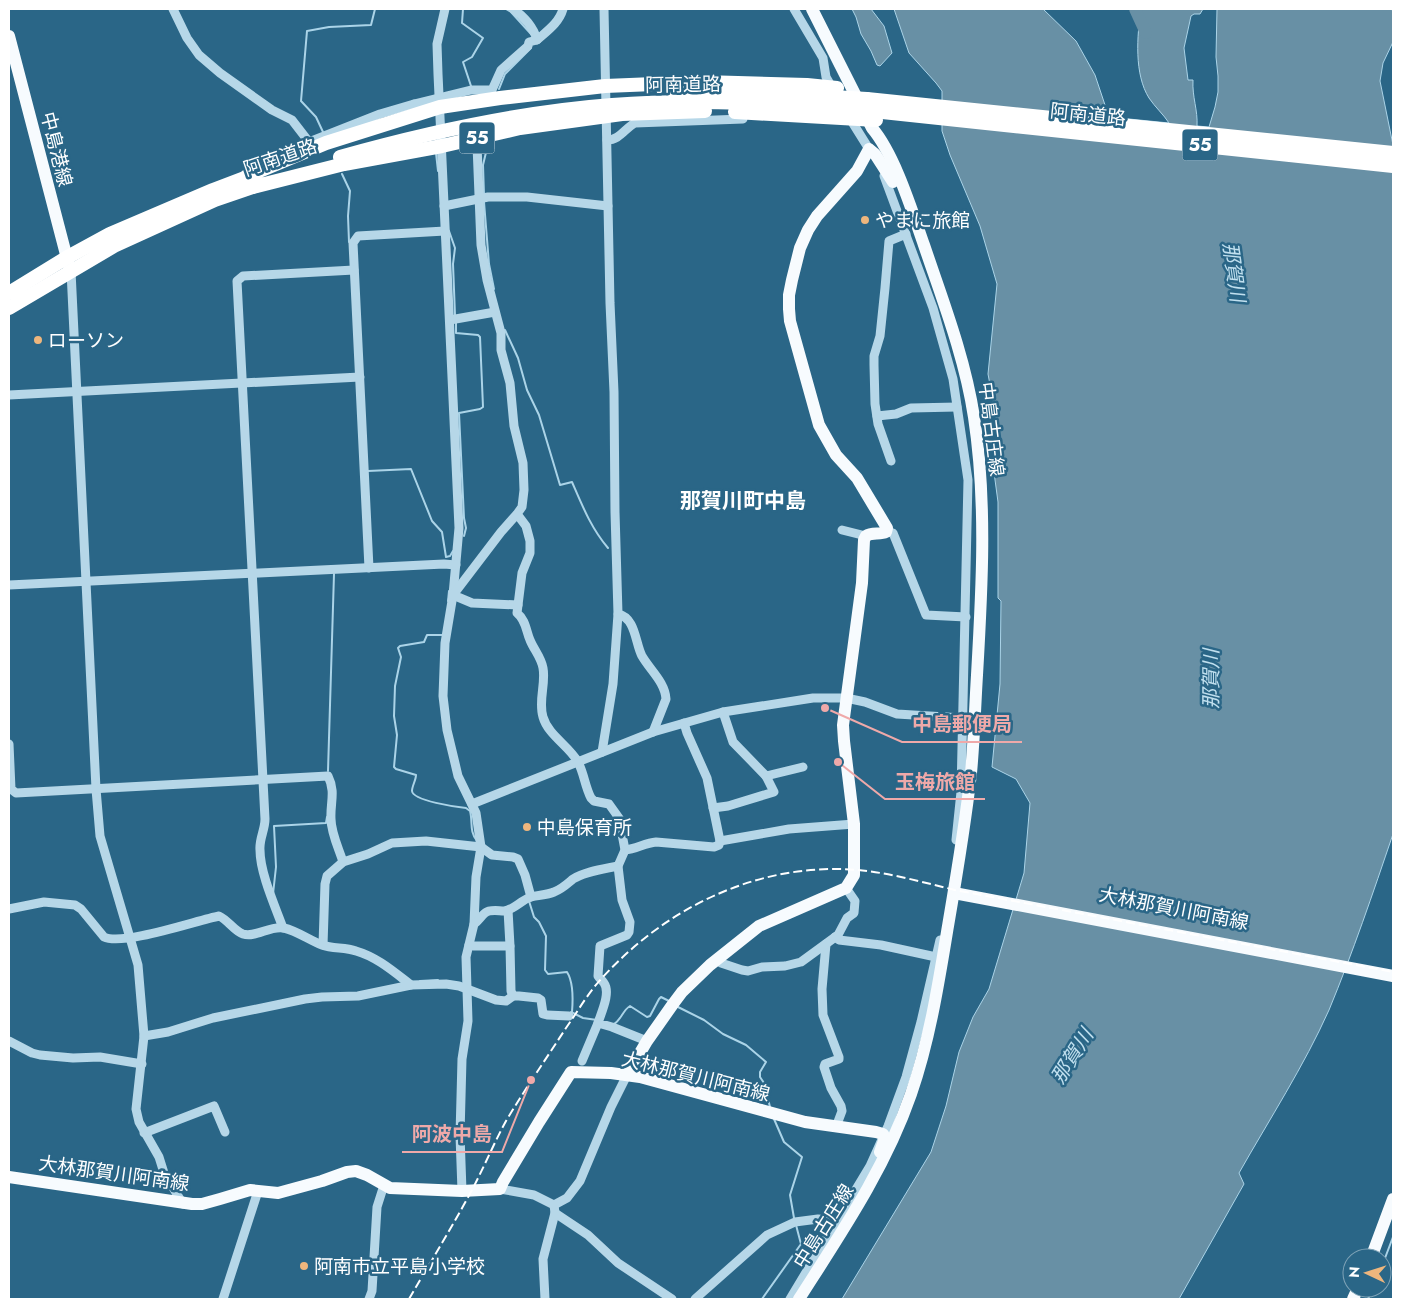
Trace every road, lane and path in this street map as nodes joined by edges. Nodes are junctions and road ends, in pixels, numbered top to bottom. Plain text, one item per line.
1 (173, 9) edge
2 (445, 9) edge
3 (513, 9) edge
4 (563, 9) edge
5 (604, 9) edge
6 (794, 9) edge
7 (812, 9) edge
8 (9, 36) edge
9 (534, 41) junction
10 (840, 64) junction
11 (605, 86) junction
12 (439, 102) junction
13 (416, 109) junction
14 (847, 114) junction
15 (606, 116) junction
16 (1008, 119) junction
17 (853, 124) junction
18 (607, 140) junction
19 (477, 145) dead end
20 (442, 146) junction
21 (872, 151) junction
22 (1393, 153) edge
23 (1393, 166) edge
24 (250, 182) junction
25 (904, 192) junction
26 (484, 198) junction
27 (447, 206) junction
28 (608, 206) junction
29 (445, 231) junction
30 (906, 234) junction
31 (68, 264) junction
32 (352, 270) junction
33 (9, 293) edge
34 (9, 308) edge
35 (495, 312) junction
36 (453, 320) junction
37 (357, 378) junction
38 (244, 384) junction
39 (77, 392) junction
40 (9, 395) edge
41 (957, 407) junction
42 (877, 416) junction
43 (891, 461) dead end
44 (517, 514) junction
45 (842, 530) dead end
46 (886, 532) junction
47 (866, 536) junction
48 (456, 565) junction
49 (369, 568) junction
50 (252, 572) junction
51 (86, 582) junction
52 (9, 585) edge
53 (453, 595) junction
54 (518, 605) junction
55 (618, 614) junction
56 (966, 617) junction
57 (846, 698) junction
58 (723, 712) junction
59 (962, 718) junction
60 (684, 723) junction
61 (653, 732) junction
62 (9, 744) edge
63 (602, 752) junction
64 (578, 762) junction
65 (803, 767) dead end
66 (766, 776) junction
67 (262, 780) junction
68 (96, 789) junction
69 (472, 804) junction
70 (713, 808) junction
71 (854, 824) junction
72 (720, 841) junction
73 (481, 847) junction
74 (625, 850) junction
75 (343, 862) junction
76 (618, 866) junction
77 (846, 888) junction
78 (956, 889) junction
79 (531, 897) junction
80 (9, 910) edge
81 (508, 910) junction
82 (474, 924) junction
83 (283, 928) junction
84 (130, 937) junction
85 (835, 937) junction
86 (324, 943) junction
87 (826, 944) junction
88 (469, 945) junction
89 (510, 946) junction
90 (936, 957) junction
91 (717, 960) junction
92 (1393, 968) edge
93 (1393, 976) edge
94 (411, 985) junction
95 (467, 989) junction
96 (513, 994) junction
97 (569, 1016) dead end
98 (598, 1022) junction
99 (144, 1036) junction
100 (9, 1041) edge
101 (647, 1041) junction
102 (582, 1061) dead end
103 (142, 1064) junction
104 (627, 1075) junction
105 (836, 1127) junction
106 (225, 1132) dead end
107 (144, 1133) junction
108 (883, 1134) junction
109 (878, 1171) junction
110 (9, 1177) edge
111 (384, 1185) junction
112 (500, 1189) junction
113 (258, 1191) junction
114 (462, 1191) junction
115 (1393, 1199) edge
116 (183, 1204) junction
117 (554, 1209) junction
118 (838, 1221) junction
119 (1375, 1248) edge
120 (223, 1299) edge
121 (369, 1299) edge
122 (545, 1299) edge
123 (672, 1299) edge
124 (695, 1299) edge
125 (790, 1299) edge
126 (799, 1299) edge

1 - 13 street
2 - 12 street
3 - 9 street
4 - 9 street
5 - 11 street
6 - 14 street
7 - 10 main road, 中島古庄線
8 - 31 main road, 中島港線
9 - 12 street
10 - 14 street
10 - 25 main road, 中島古庄線
11 - 12 highway, 55
11 - 15 street
11 - 16 highway, 55, bridge
12 - 13 highway, 55
12 - 20 street
13 - 24 highway, 55
14 - 17 street
15 - 16 highway, 55, bridge
15 - 18 street
15 - 20 highway, 55
16 - 22 highway, 阿南道路 / 55
16 - 23 highway, 阿南道路 / 55
16 - 24 highway, 阿南道路 / 55, bridge
17 - 18 street
17 - 21 street
18 - 28 street
19 - 26 street
20 - 24 highway, 55
20 - 27 street
21 - 25 main road
21 - 30 street
21 - 46 main road
24 - 31 highway, 阿南道路 / 55
25 - 78 main road, 中島古庄線
26 - 27 street
26 - 28 street
26 - 35 street
27 - 29 street
28 - 55 street
29 - 32 street
29 - 36 street
30 - 41 street
30 - 42 street
31 - 33 highway, 阿南道路 / 55
31 - 34 highway, 阿南道路 / 55
31 - 39 street
32 - 37 street
32 - 38 street
35 - 36 street
35 - 44 street
36 - 48 street
37 - 38 street
37 - 49 street
38 - 39 street
38 - 50 street
39 - 40 street
39 - 51 street
41 - 42 street
41 - 56 street
42 - 43 street
44 - 53 street
44 - 54 street
45 - 47 street
46 - 47 main road
46 - 56 street
47 - 57 main road
48 - 49 street
48 - 53 street
49 - 50 street
50 - 51 street
50 - 67 street
51 - 52 street
51 - 68 street
53 - 54 street
53 - 69 street
54 - 64 street
55 - 61 street
55 - 63 street
56 - 59 street
57 - 58 street
57 - 59 street
57 - 71 main road
58 - 60 street
58 - 66 street
59 - 78 street
60 - 61 street
60 - 70 street
61 - 63 street
62 - 68 street
63 - 64 street
64 - 69 street
64 - 74 street
65 - 66 street
66 - 70 street
67 - 68 street
67 - 75 street
67 - 83 street
68 - 84 street
69 - 73 street
70 - 72 street
71 - 72 street
71 - 77 main road
72 - 74 street
73 - 75 street
73 - 79 street
73 - 82 street
74 - 76 street
75 - 86 street
76 - 79 street
76 - 98 street
77 - 85 street
77 - 91 main road
78 - 90 street
78 - 92 main road, 大林那賀川阿南線
78 - 93 main road, 大林那賀川阿南線
78 - 109 main road
79 - 81 street
80 - 84 street
81 - 82 street
81 - 89 street
82 - 88 street
83 - 84 street
83 - 86 street
84 - 99 street
85 - 87 street
85 - 90 street
86 - 94 street
87 - 91 street
87 - 105 street
88 - 89 street
88 - 95 street
89 - 96 street
90 - 108 street
91 - 101 main road
94 - 95 street
94 - 99 street
95 - 96 street
95 - 114 street
96 - 97 street
98 - 101 street
98 - 102 street
99 - 103 street
100 - 103 street
101 - 104 main road
103 - 107 street
104 - 105 main road, 大林那賀川阿南線
104 - 112 main road, 大林那賀川阿南線
104 - 117 street
105 - 108 main road, 大林那賀川阿南線
106 - 107 street
107 - 116 street
108 - 109 main road
108 - 118 street
109 - 126 main road, 中島古庄線
110 - 116 main road, 大林那賀川阿南線
111 - 113 main road, 大林那賀川阿南線
111 - 114 main road, 大林那賀川阿南線
111 - 121 street
112 - 114 main road, 大林那賀川阿南線
112 - 117 street
113 - 116 main road, 大林那賀川阿南線
113 - 120 street
115 - 119 main road
117 - 122 street
117 - 123 street
118 - 124 street
118 - 125 street

